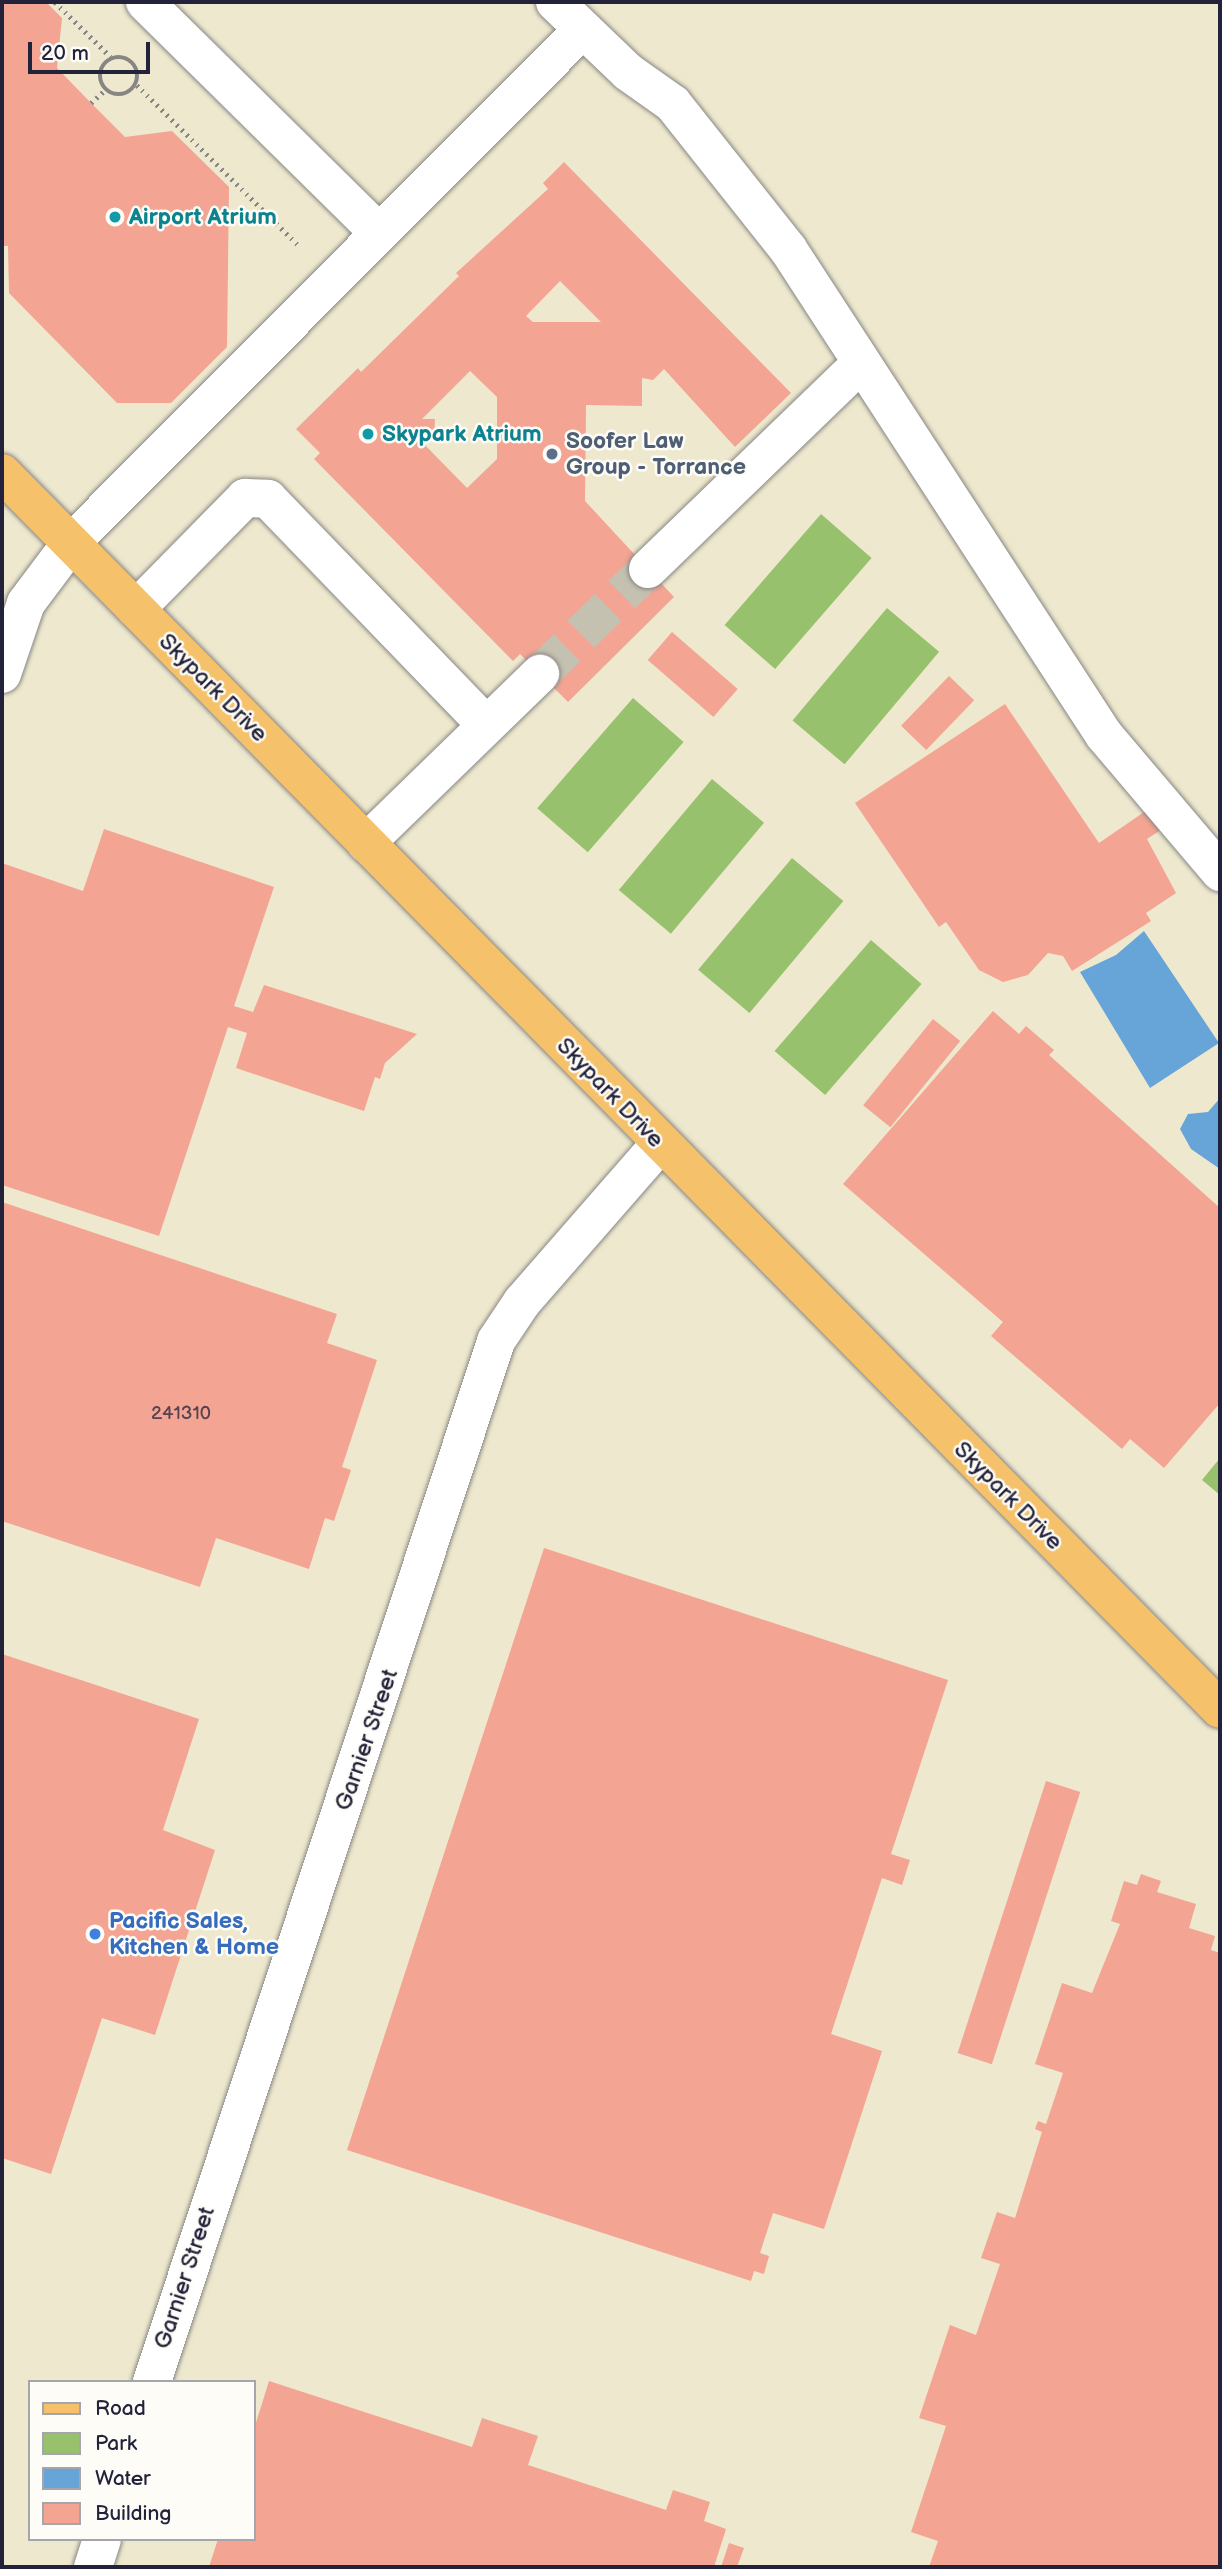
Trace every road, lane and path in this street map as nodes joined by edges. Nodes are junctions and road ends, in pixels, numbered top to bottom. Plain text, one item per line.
1 (55, 2) edge
2 (145, 2) edge
3 (555, 2) edge
4 (583, 29) junction
5 (111, 57) junction
6 (137, 85) junction
7 (106, 89) junction
8 (91, 103) dead end
9 (379, 233) junction
10 (299, 246) dead end
11 (861, 363) junction
12 (2, 473) edge
13 (71, 543) junction
14 (648, 569) tunnel mouth
15 (136, 609) junction
16 (2, 674) edge
17 (540, 674) tunnel mouth
18 (486, 725) junction
19 (366, 843) junction
20 (1220, 872) edge
21 (660, 1144) junction
22 (1220, 1709) edge
23 (153, 2380) edge
24 (101, 2541) edge
25 (93, 2567) edge

1 - 5 path
2 - 9 street
3 - 4 street
4 - 9 street
4 - 11 street
5 - 6 path
5 - 7 path
6 - 7 path
6 - 10 path
7 - 8 path
9 - 13 street
11 - 14 street
11 - 20 street
12 - 13 main road, Skypark Drive
13 - 15 main road, Skypark Drive
13 - 16 street
15 - 18 street
15 - 19 main road, Skypark Drive
17 - 18 street
18 - 19 street
19 - 21 main road, Skypark Drive
21 - 22 main road, Skypark Drive
21 - 23 street, Garnier Street
24 - 25 street

